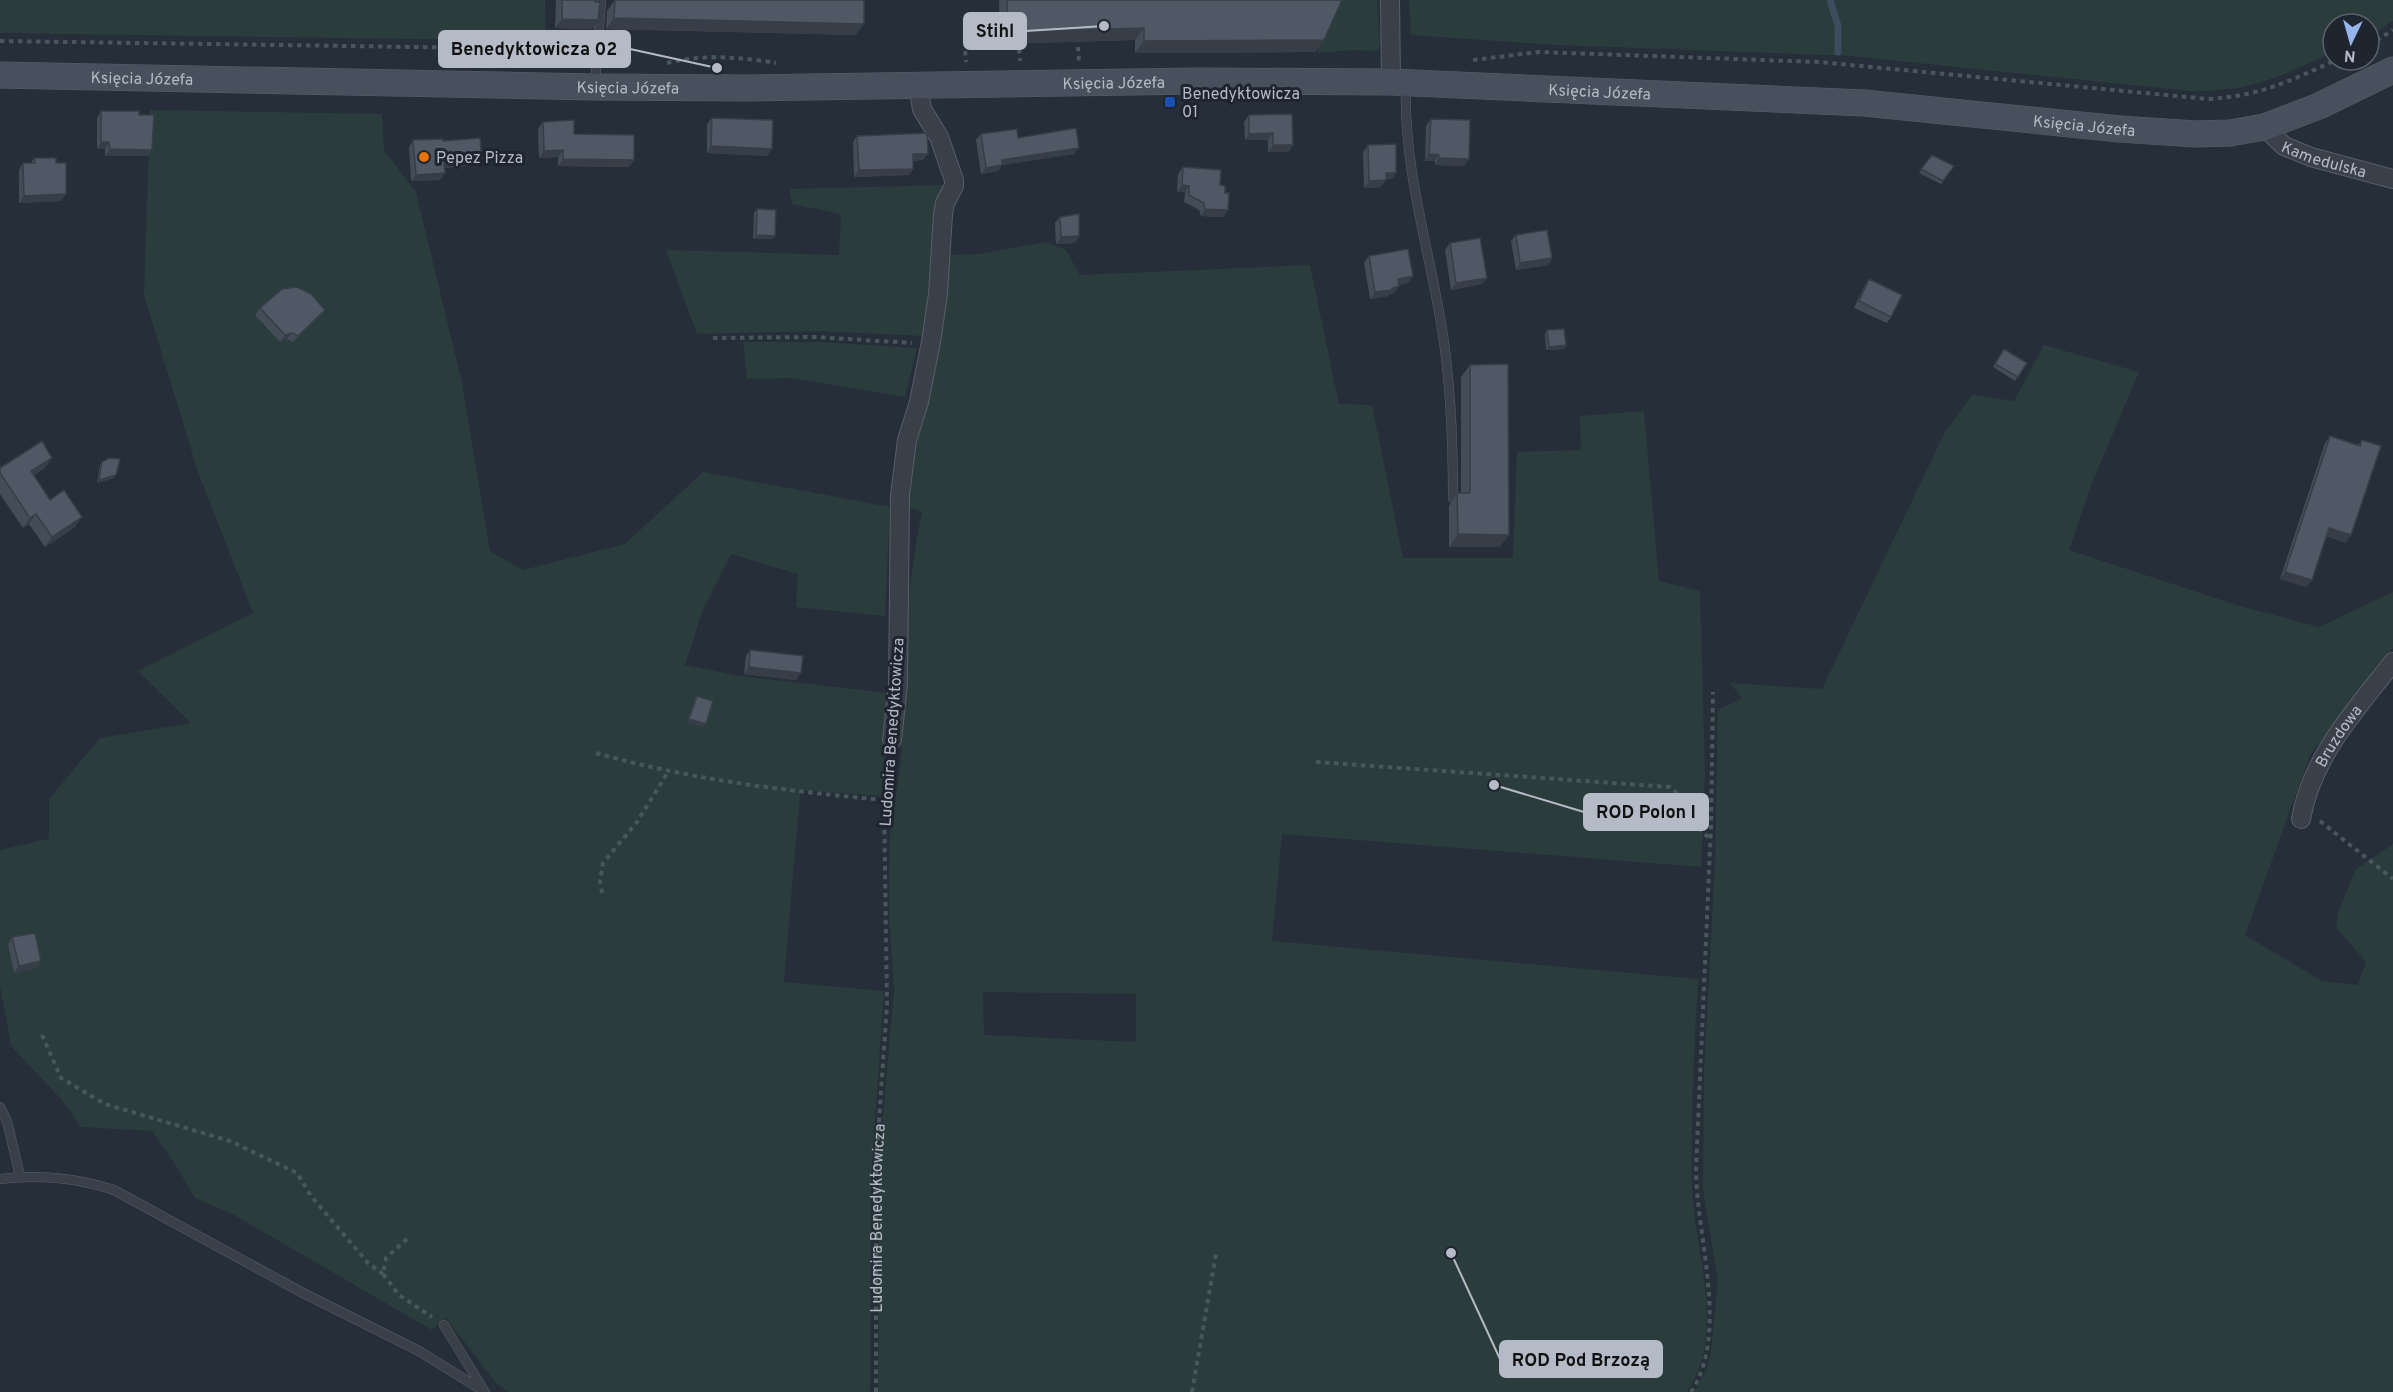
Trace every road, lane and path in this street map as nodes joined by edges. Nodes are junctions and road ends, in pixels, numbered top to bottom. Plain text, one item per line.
1 (601, 0) edge
2 (1390, 0) edge
3 (0, 41) edge
4 (1078, 47) edge
5 (1019, 49) edge
6 (965, 51) dead end
7 (1020, 57) dead end
8 (966, 58) dead end
9 (1079, 58) dead end
10 (1469, 61) dead end
11 (565, 63) dead end
12 (779, 63) dead end
13 (657, 66) dead end
14 (2321, 67) edge
15 (2393, 70) edge
16 (0, 75) edge
17 (1399, 82) junction
18 (918, 86) junction
19 (595, 87) junction
20 (2264, 127) junction
21 (2393, 179) edge
22 (713, 338) dead end
23 (931, 342) junction
24 (1453, 498) dead end
25 (2393, 662) edge
26 (1713, 692) dead end
27 (892, 740) joint
28 (596, 753) dead end
29 (1316, 762) dead end
30 (668, 772) junction
31 (885, 800) junction
32 (2302, 813) joint
33 (1710, 839) junction
34 (2393, 879) edge
35 (602, 893) dead end
36 (42, 1035) dead end
37 (0, 1107) edge
38 (20, 1176) junction
39 (0, 1179) edge
40 (407, 1239) dead end
41 (1216, 1254) dead end
42 (382, 1274) junction
43 (444, 1324) joint
44 (485, 1392) edge
45 (876, 1392) edge
46 (1192, 1392) edge
47 (1691, 1392) edge

1 - 19 lane
2 - 17 street
3 - 11 path
4 - 9 path
5 - 7 path
6 - 8 path
10 - 14 path
12 - 13 path
15 - 20 main road, Księcia Józefa
16 - 19 main road, Księcia Józefa
17 - 18 main road, Księcia Józefa
17 - 20 main road, Księcia Józefa
17 - 24 lane
18 - 19 main road, Księcia Józefa
18 - 23 street, Ludomira Benedyktowicza
20 - 21 street, Kamedulska
22 - 23 path
23 - 27 street, Ludomira Benedyktowicza
25 - 32 street, Bruzdowa
26 - 33 path
27 - 31 path, Ludomira Benedyktowicza
28 - 30 path
29 - 33 path
30 - 31 path
30 - 35 path
31 - 45 path, Ludomira Benedyktowicza
32 - 34 path
33 - 47 path
36 - 42 path
37 - 38 lane
38 - 39 lane
38 - 44 lane
40 - 42 path
41 - 46 path
42 - 43 path
43 - 44 lane

